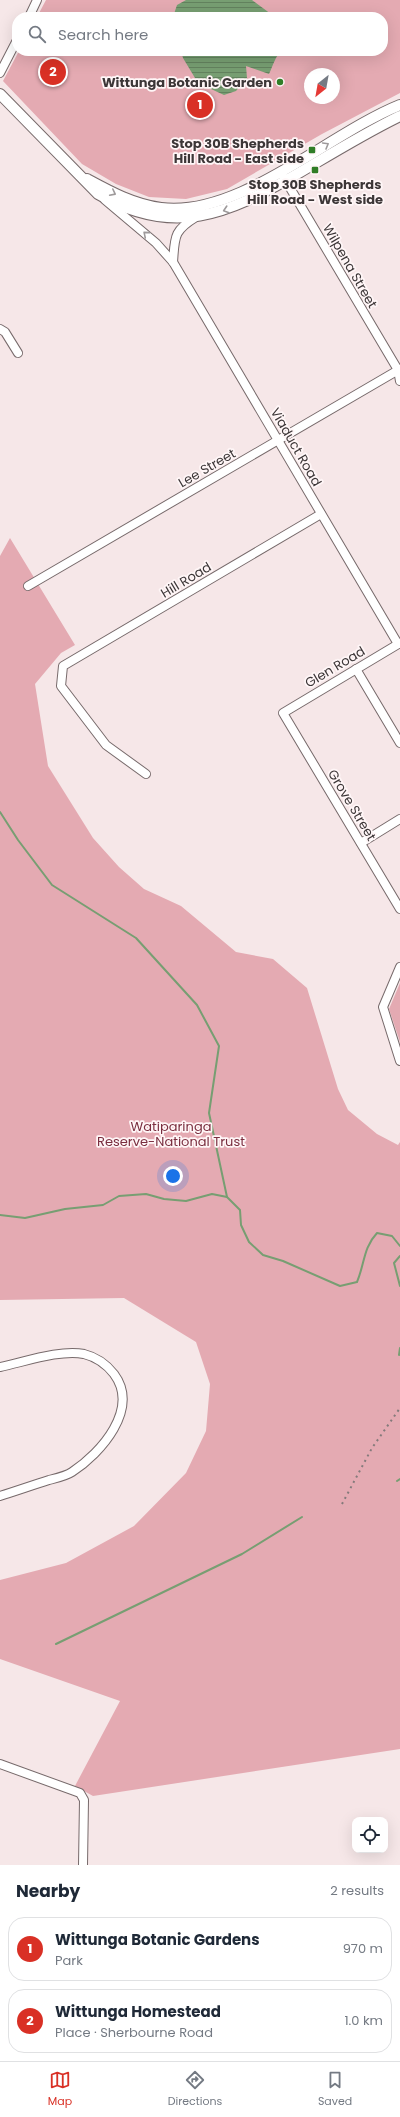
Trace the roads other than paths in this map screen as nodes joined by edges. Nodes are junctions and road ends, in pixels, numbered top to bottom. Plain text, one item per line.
1 (37, 0) edge
2 (31, 12) edge
3 (12, 50) edge
4 (0, 73) edge
5 (0, 94) edge
6 (400, 105) edge
7 (400, 116) edge
8 (280, 171) junction
9 (79, 175) junction
10 (286, 180) junction
11 (98, 194) junction
12 (196, 217) junction
13 (173, 262) junction
14 (0, 329) edge
15 (18, 353) dead end
16 (399, 369) edge
17 (400, 381) edge
18 (279, 441) junction
19 (321, 514) junction
20 (28, 586) dead end
21 (399, 643) edge
22 (356, 669) junction
23 (283, 712) joint
24 (400, 743) edge
25 (146, 774) dead end
26 (400, 819) edge
27 (361, 843) junction
28 (400, 909) edge
29 (400, 967) edge
30 (400, 1061) edge
31 (0, 1367) edge
32 (0, 1496) edge
33 (0, 1764) edge
34 (82, 1865) edge

1 - 2 street
3 - 4 street
5 - 9 main road
8 -> 6 main road
7 - 10 main road
9 -> 8 main road
8 - 10 street, Wilpena Street
9 - 11 main road
10 -> 12 main road
10 - 16 street, Wilpena Street
11 - 12 main road
13 -> 11 street, Viaduct Road
12 - 13 street
13 - 18 street, Viaduct Road
14 - 15 street
16 - 17 street
16 - 18 street, Lee Street
18 - 19 street, Viaduct Road
18 - 20 street, Lee Street
19 - 21 street, Viaduct Road
19 - 25 street, Hill Road
21 - 22 street, Glen Road
22 - 23 street, Glen Road
22 - 24 street
23 - 27 street, Grove Street
26 - 27 street
27 - 28 street, Grove Street
29 - 30 street
31 - 32 street
33 - 34 street

